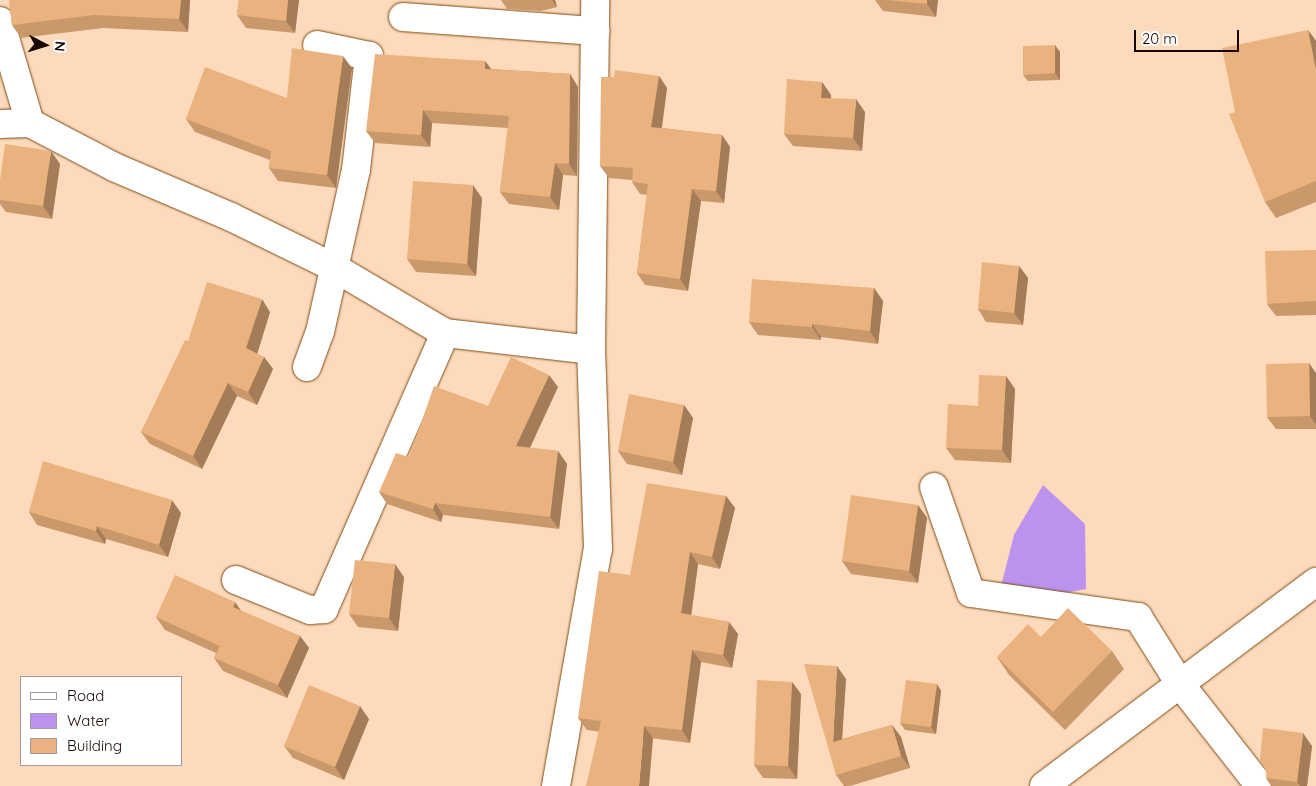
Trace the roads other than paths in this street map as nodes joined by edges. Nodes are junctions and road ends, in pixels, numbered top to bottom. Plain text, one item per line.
1 (595, 0) edge
2 (403, 17) dead end
3 (0, 21) edge
4 (595, 31) junction
5 (316, 44) dead end
6 (30, 123) junction
7 (0, 124) edge
8 (335, 268) junction
9 (445, 333) junction
10 (592, 350) junction
11 (307, 367) dead end
12 (934, 487) dead end
13 (236, 580) dead end
14 (1316, 582) edge
15 (1180, 684) junction
16 (556, 786) edge
17 (1044, 786) edge
18 (1260, 786) edge

1 - 4 street
2 - 4 street
3 - 6 street
4 - 10 street
5 - 8 street
6 - 7 street
6 - 8 street
8 - 9 street
8 - 11 street
9 - 10 street
9 - 13 street
10 - 16 street
12 - 15 street
14 - 15 street
15 - 17 street
15 - 18 street

